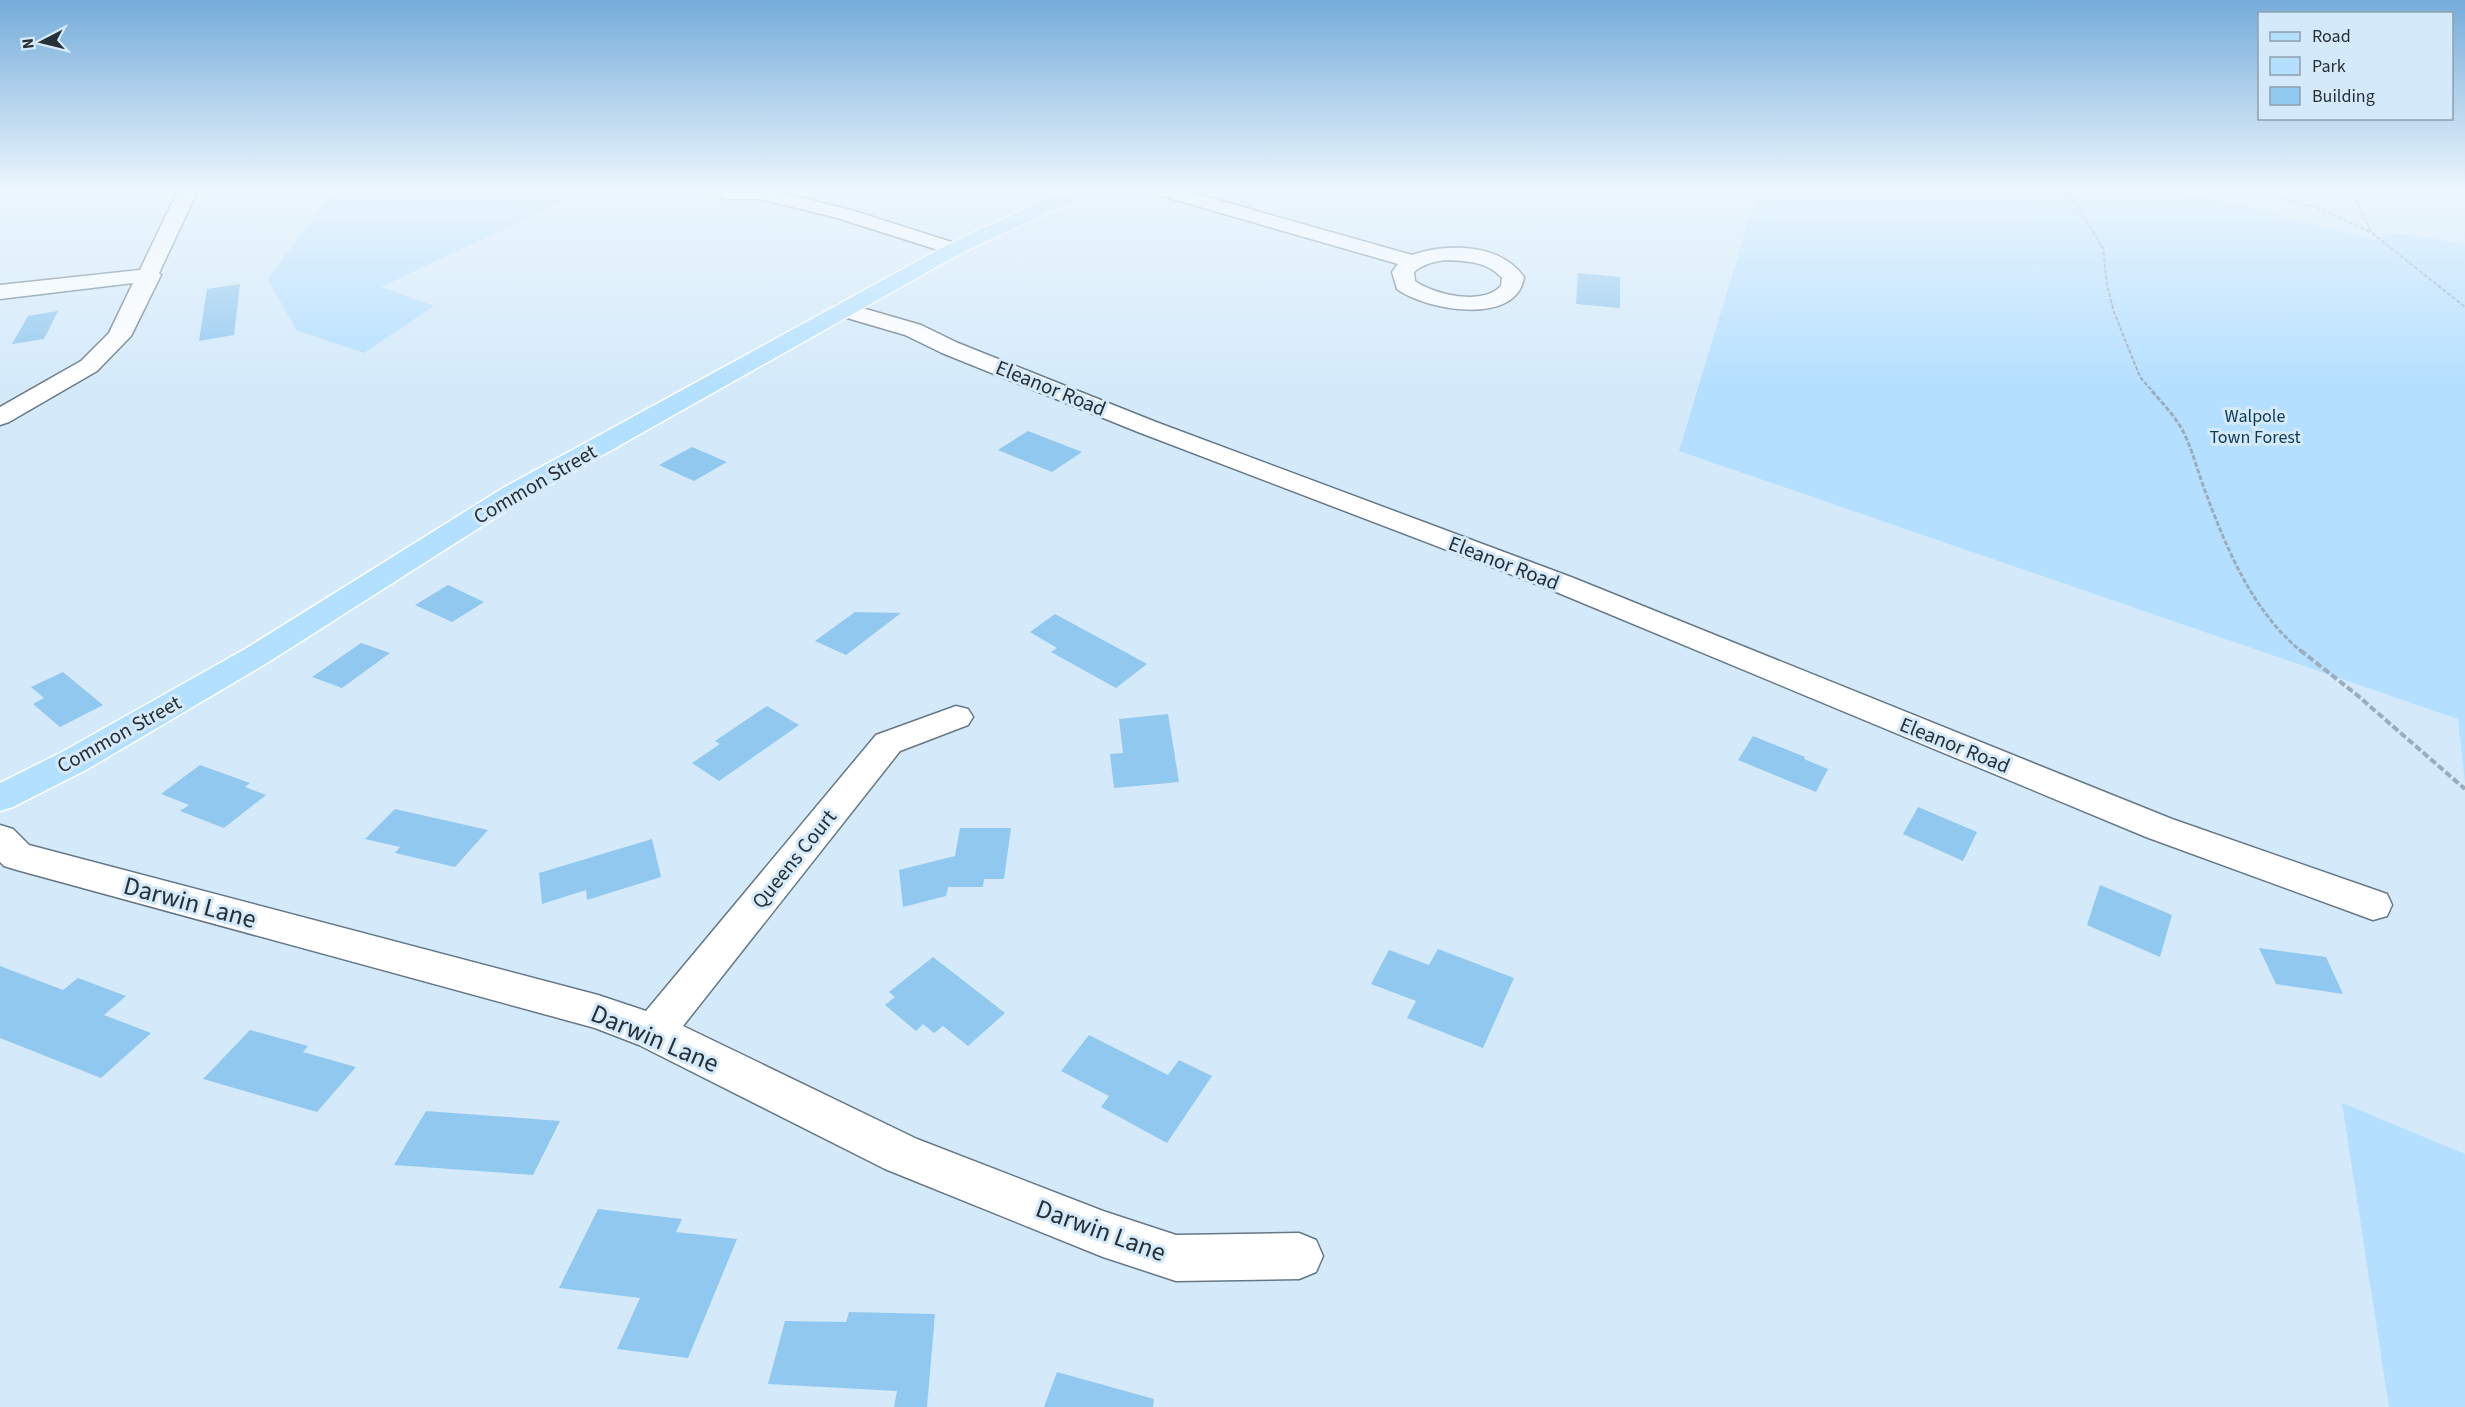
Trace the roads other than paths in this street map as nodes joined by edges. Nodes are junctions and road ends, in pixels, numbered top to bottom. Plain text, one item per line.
1 (159, 256) edge
2 (942, 256) edge
3 (1391, 256) edge
4 (1413, 262) dead end
5 (150, 275) junction
6 (0, 292) edge
7 (844, 310) junction
8 (0, 417) edge
9 (956, 717) dead end
10 (0, 798) edge
11 (0, 838) edge
12 (2373, 905) dead end
13 (654, 1032) junction
14 (1299, 1256) dead end

1 - 5 street
2 - 7 main road, Common Street
3 - 4 street
5 - 6 street
5 - 8 street
7 - 10 main road, Common Street
7 - 12 street, Eleanor Road
9 - 13 street, Queens Court
11 - 13 street, Darwin Lane
13 - 14 street, Darwin Lane

